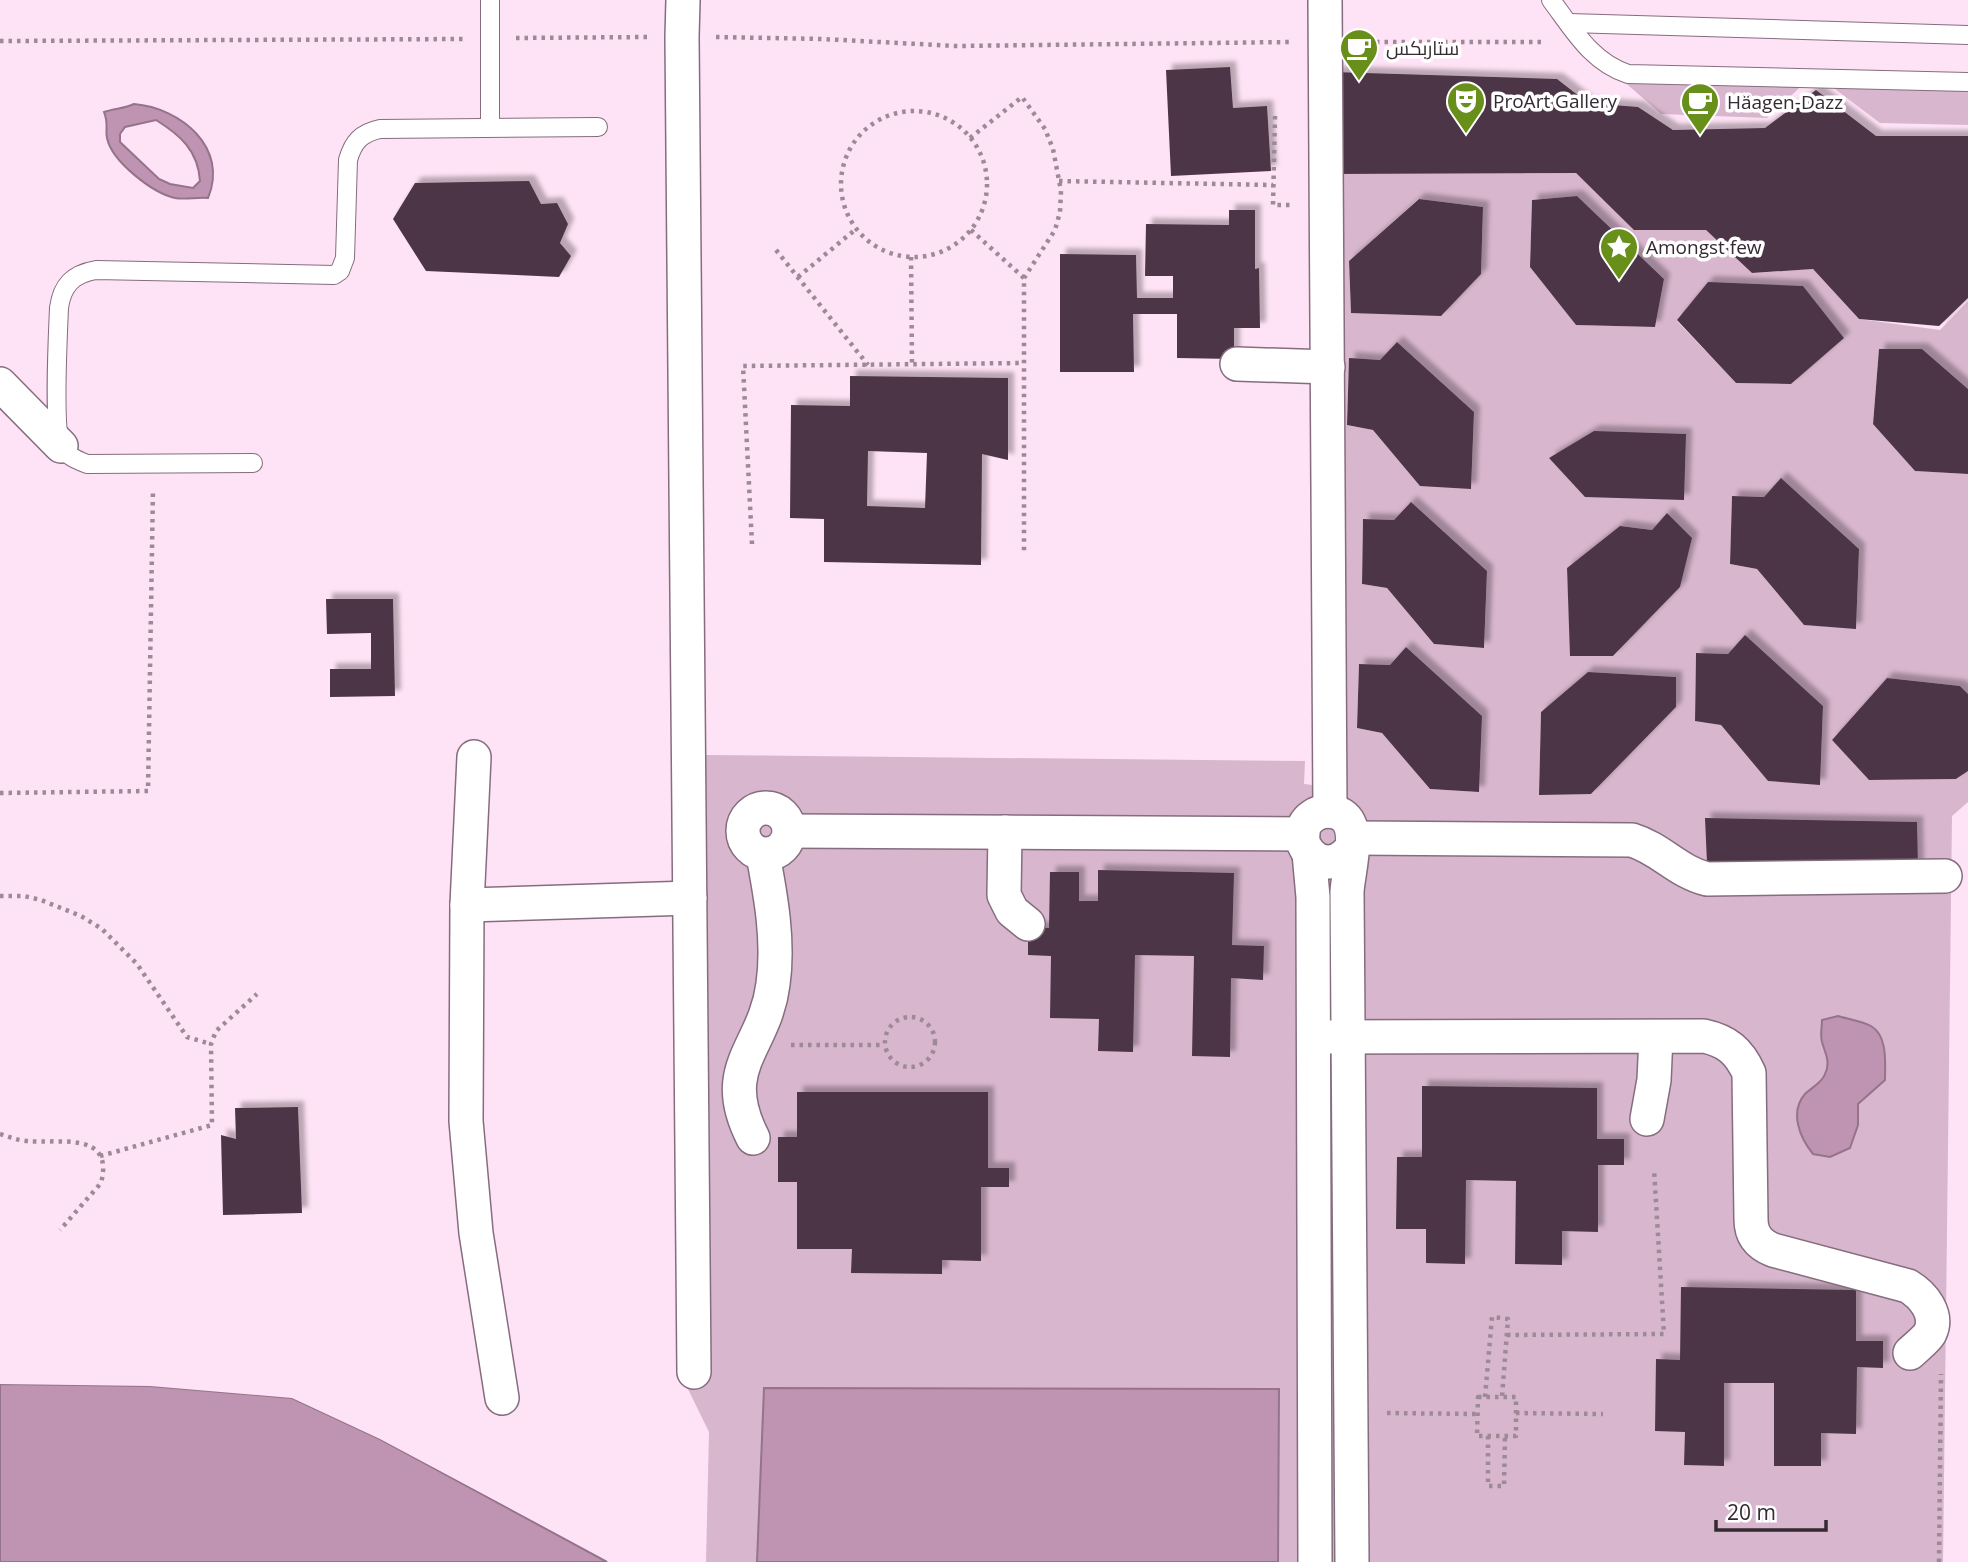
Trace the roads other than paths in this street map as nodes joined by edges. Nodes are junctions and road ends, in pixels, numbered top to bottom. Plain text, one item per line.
1 (490, 0) edge
2 (683, 0) edge
3 (1325, 0) edge
4 (1551, 0) edge
5 (1569, 23) junction
6 (1968, 35) edge
7 (1968, 82) edge
8 (490, 127) junction
9 (598, 127) dead end
10 (1237, 364) dead end
11 (1328, 367) junction
12 (0, 384) edge
13 (61, 446) junction
14 (253, 463) dead end
15 (474, 757) dead end
16 (1330, 811) junction
17 (1005, 832) junction
18 (1353, 842) junction
19 (1306, 844) junction
20 (1945, 877) dead end
21 (690, 898) junction
22 (467, 905) junction
23 (1028, 924) dead end
24 (1314, 1037) junction
25 (1349, 1037) junction
26 (1656, 1037) junction
27 (1647, 1119) dead end
28 (753, 1138) dead end
29 (1919, 1343) road end
30 (694, 1372) dead end
31 (1315, 1387) junction
32 (502, 1398) dead end
33 (1351, 1400) junction
34 (1315, 1562) edge
35 (1352, 1562) edge

1 - 8 lane
2 - 21 street
3 - 11 street
4 - 5 lane
5 - 6 lane
5 - 7 lane
8 - 9 lane
8 - 13 lane
10 - 11 street
11 - 16 street
12 - 13 street
13 - 14 lane
15 - 22 street
16 - 18 street
16 - 19 street
17 - 19 street
17 - 23 street
17 - 28 street
18 - 19 street
18 - 20 street
18 - 25 street
19 - 24 street
21 - 22 street
21 - 30 street
22 - 32 street
24 - 25 street
24 - 31 street
25 - 26 street
25 - 33 street
26 - 27 street
26 - 29 street
31 - 33 street
31 - 34 street
33 - 35 street

